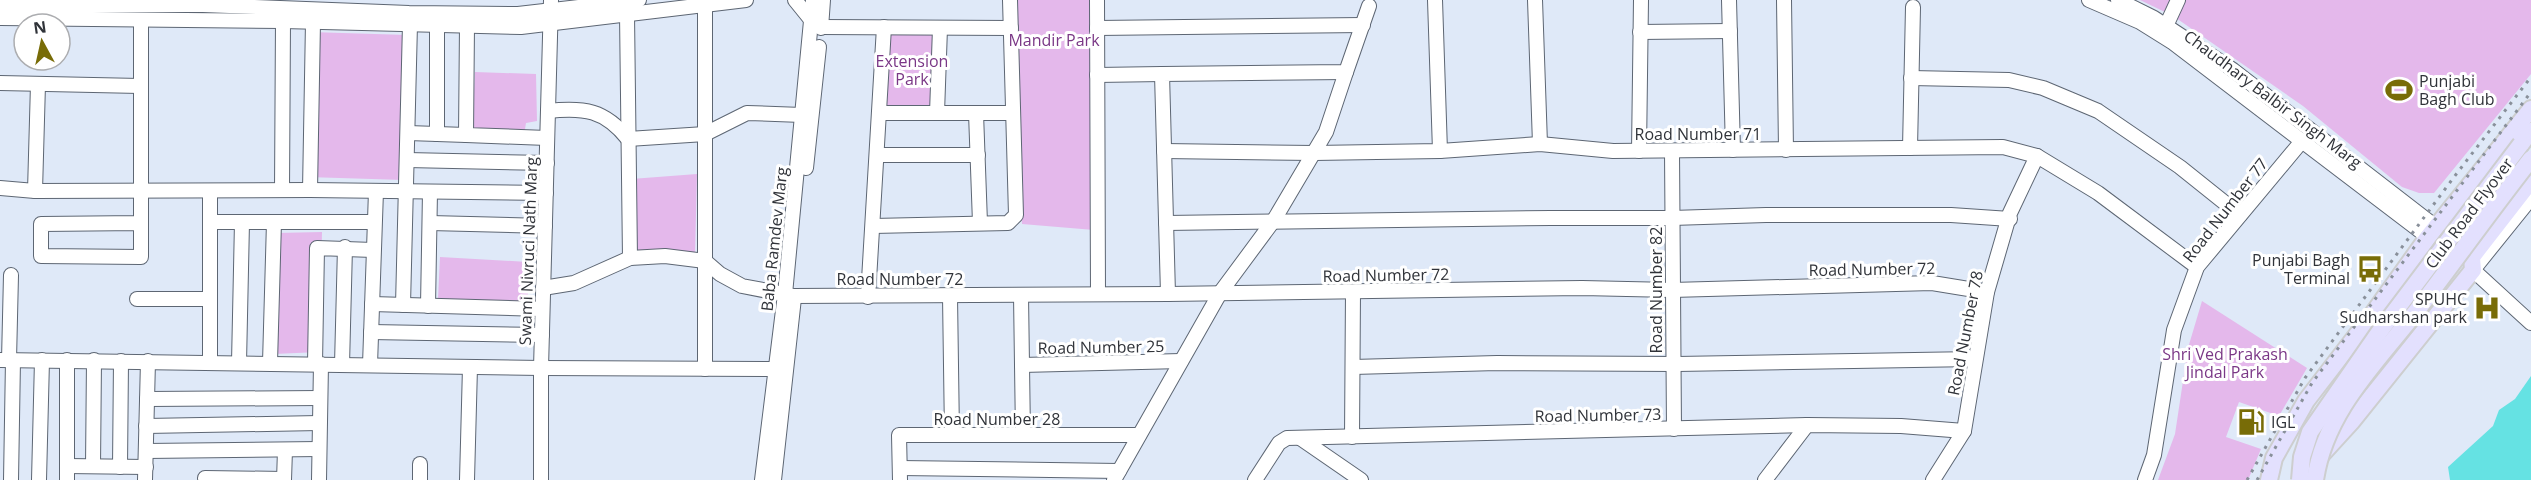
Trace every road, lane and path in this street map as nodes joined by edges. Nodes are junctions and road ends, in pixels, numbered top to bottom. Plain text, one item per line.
1 (639, 0) edge
2 (746, 0) edge
3 (795, 0) edge
4 (813, 0) edge
5 (824, 0) edge
6 (1010, 0) edge
7 (1097, 0) edge
8 (1435, 0) edge
9 (1535, 0) edge
10 (1641, 0) edge
11 (1729, 0) edge
12 (1784, 0) edge
13 (2089, 0) edge
14 (2118, 0) edge
15 (2178, 0) edge
16 (167, 2) edge
17 (0, 5) edge
18 (337, 5) edge
19 (365, 5) edge
20 (705, 5) junction
21 (1369, 6) dead end
22 (1913, 7) dead end
23 (283, 10) edge
24 (312, 10) edge
25 (551, 11) edge
26 (627, 14) junction
27 (0, 18) edge
28 (141, 20) junction
29 (410, 24) junction
30 (437, 24) junction
31 (817, 24) junction
32 (467, 25) junction
33 (1363, 25) junction
34 (2166, 26) junction
35 (884, 27) junction
36 (939, 28) junction
37 (1011, 28) junction
38 (1097, 28) junction
39 (1730, 31) junction
40 (1640, 32) junction
41 (1346, 72) junction
42 (1162, 74) junction
43 (1097, 75) junction
44 (1911, 78) junction
45 (0, 83) edge
46 (38, 84) junction
47 (140, 86) junction
48 (2531, 109) edge
49 (548, 111) junction
50 (879, 113) junction
51 (937, 113) junction
52 (976, 113) junction
53 (1013, 113) junction
54 (802, 115) junction
55 (2531, 130) edge
56 (408, 133) junction
57 (437, 134) junction
58 (705, 134) junction
59 (466, 135) junction
60 (548, 138) junction
61 (628, 139) junction
62 (2302, 141) junction
63 (1540, 144) junction
64 (1910, 148) junction
65 (1732, 150) junction
66 (1786, 150) junction
67 (1164, 151) junction
68 (1440, 151) junction
69 (1639, 151) junction
70 (1671, 151) junction
71 (1314, 153) junction
72 (877, 155) junction
73 (978, 155) junction
74 (2037, 156) junction
75 (2531, 159) edge
76 (407, 160) junction
77 (547, 163) junction
78 (2485, 168) junction
79 (0, 188) edge
80 (210, 190) junction
81 (282, 190) junction
82 (310, 190) junction
83 (35, 191) junction
84 (139, 191) junction
85 (376, 191) junction
86 (405, 191) junction
87 (2528, 191) edge
88 (430, 192) junction
89 (546, 193) junction
90 (2240, 215) junction
91 (1672, 218) junction
92 (2010, 219) junction
93 (1274, 220) junction
94 (210, 222) junction
95 (242, 222) junction
96 (273, 222) junction
97 (317, 222) junction
98 (374, 222) junction
99 (140, 223) junction
100 (430, 223) junction
101 (981, 223) junction
102 (1166, 223) junction
103 (545, 226) junction
104 (873, 226) junction
105 (2432, 232) junction
106 (345, 247) junction
107 (317, 248) junction
108 (373, 249) junction
109 (630, 258) junction
110 (705, 261) junction
111 (2198, 267) junction
112 (2406, 269) junction
113 (2473, 270) junction
114 (11, 276) dead end
115 (543, 288) junction
116 (1672, 290) junction
117 (1353, 292) junction
118 (1987, 292) junction
119 (1098, 294) junction
120 (1168, 294) junction
121 (1220, 294) junction
122 (790, 295) junction
123 (1021, 295) junction
124 (950, 296) junction
125 (868, 297) junction
126 (137, 299) dead end
127 (210, 299) junction
128 (2449, 300) junction
129 (372, 304) junction
130 (403, 305) junction
131 (428, 306) junction
132 (542, 309) junction
133 (2531, 323) edge
134 (371, 332) junction
135 (542, 335) junction
136 (1975, 359) junction
137 (7, 360) edge
138 (42, 360) junction
139 (67, 360) junction
140 (94, 360) junction
141 (121, 361) junction
142 (148, 361) junction
143 (210, 362) junction
144 (1181, 362) junction
145 (239, 363) junction
146 (270, 363) junction
147 (318, 364) junction
148 (1673, 364) junction
149 (342, 365) junction
150 (370, 365) junction
151 (1022, 365) junction
152 (470, 367) junction
153 (1353, 367) junction
154 (541, 368) junction
155 (705, 369) junction
156 (776, 369) junction
157 (6, 394) edge
158 (320, 398) junction
159 (147, 399) junction
160 (6, 423) edge
161 (320, 423) junction
162 (1807, 425) junction
163 (146, 426) junction
164 (1674, 429) junction
165 (1964, 431) junction
166 (952, 435) junction
167 (1023, 435) junction
168 (1140, 435) junction
169 (1352, 437) junction
170 (1300, 438) junction
171 (319, 449) junction
172 (285, 450) junction
173 (6, 451) edge
174 (146, 451) junction
175 (206, 451) junction
176 (420, 464) dead end
177 (93, 466) junction
178 (120, 467) junction
179 (67, 473) edge
180 (145, 474) edge
181 (900, 474) edge
182 (1116, 476) edge
183 (205, 479) edge
184 (231, 479) edge
185 (257, 479) edge
186 (284, 479) edge
187 (11, 480) edge
188 (39, 480) edge
189 (319, 480) edge
190 (420, 480) edge
191 (467, 480) edge
192 (540, 480) edge
193 (762, 480) edge
194 (774, 480) edge
195 (1255, 480) edge
196 (1361, 480) edge
197 (1765, 480) edge
198 (1933, 480) edge
199 (2145, 480) edge
200 (2269, 480) edge
201 (2300, 480) edge
202 (2315, 480) edge

1 - 25 street
2 - 20 street
3 - 31 street
4 - 31 street, Baba Ramdev Marg
5 - 31 street, Baba Ramdev Marg
6 - 37 street
7 - 38 street
8 - 68 street
9 - 63 street
10 - 40 street
11 - 39 street
12 - 66 street
13 - 62 street, Chaudhary Balbir Singh Marg
14 - 34 street, Chaudhary Balbir Singh Marg
15 - 34 street
16 - 17 street
16 - 23 street
18 - 19 street
18 - 24 street
19 - 25 street
20 - 26 street
20 - 58 street
21 - 33 street
22 - 44 street
23 - 24 street
23 - 28 street
23 - 81 street
24 - 29 street
24 - 82 street
25 - 26 street
25 - 32 street
25 - 49 street, Swami Nivruci Nath Marg
26 - 61 street
27 - 28 street
28 - 47 street
29 - 30 street
29 - 56 street
30 - 32 street
30 - 57 street
31 - 35 street
31 - 54 street, Baba Ramdev Marg
31 - 122 street, Baba Ramdev Marg
32 - 59 street
33 - 38 street
33 - 41 street
34 - 105 street, Chaudhary Balbir Singh Marg
35 - 36 street
35 - 50 street
36 - 37 street
36 - 51 street
37 - 53 street
38 - 43 street
39 - 40 street
39 - 65 street
40 - 69 street
41 - 42 street
41 - 71 street
42 - 43 street
42 - 67 street
43 - 119 street
44 - 64 street
44 - 90 street
45 - 46 street
46 - 47 street
46 - 83 street
47 - 84 street
48 - 78 main road
49 - 60 street, Swami Nivruci Nath Marg
49 - 61 street
50 - 51 street
50 - 72 street
51 - 52 street
52 - 53 street
52 - 73 street
53 - 101 street
54 - 58 street
54 - 122 street, Baba Ramdev Marg
55 - 201 main road, Club Road Flyover, bridge
56 - 57 street
56 - 76 street
57 - 59 street
58 - 61 street
58 - 110 street
59 - 60 street
60 - 77 street, Swami Nivruci Nath Marg
61 - 109 street
62 - 90 street, Road Number 77
62 - 105 street, Chaudhary Balbir Singh Marg
63 - 68 street, Road Number 71
63 - 69 street, Road Number 71
64 - 66 street, Road Number 71
64 - 74 street, Road Number 71
65 - 66 street, Road Number 71
65 - 70 street, Road Number 71
67 - 71 street, Road Number 71
67 - 102 street
68 - 71 street, Road Number 71
69 - 70 street, Road Number 71
70 - 91 street, Road Number 82
71 - 93 street
72 - 73 street
72 - 104 street
73 - 101 street
74 - 92 street, Road Number 78
74 - 111 street, Road Number 71
75 - 202 main road, Club Road Flyover, bridge
76 - 77 street
76 - 86 street
77 - 89 street, Swami Nivruci Nath Marg
78 - 87 main road
78 - 105 main road
79 - 83 street
80 - 81 street
80 - 84 street
80 - 94 street
81 - 82 street
82 - 85 street
83 - 84 street
84 - 99 street
85 - 86 street
85 - 98 street
86 - 88 street
86 - 130 street
87 - 113 main road
88 - 89 street
88 - 100 street
89 - 103 street, Swami Nivruci Nath Marg
90 - 111 street, Road Number 77
91 - 92 street
91 - 93 street
91 - 116 street, Road Number 82
92 - 118 street, Road Number 78
93 - 102 street
93 - 121 street
94 - 95 street
94 - 127 street
95 - 96 street
95 - 145 street
96 - 97 street
96 - 146 street
97 - 98 street
97 - 107 street
98 - 108 street
99 - 99 street
100 - 103 street
100 - 131 street
101 - 104 street
102 - 120 street
103 - 115 street, Swami Nivruci Nath Marg
104 - 125 street
105 - 112 main road
106 - 107 street
106 - 108 street
106 - 149 street
107 - 147 street
108 - 129 street
109 - 110 street
109 - 115 street
110 - 122 street, Road Number 72
110 - 155 street
111 - 199 street, Road Number 77
112 - 128 main road
112 - 200 main road
113 - 128 main road
113 - 133 street
114 - 137 street
115 - 132 street, Swami Nivruci Nath Marg
116 - 117 street, Road Number 72
116 - 118 street, Road Number 72
116 - 148 street, Road Number 82
117 - 121 street, Road Number 72
117 - 153 street
118 - 136 street, Road Number 78
119 - 120 street, Road Number 72
119 - 123 street, Road Number 72
120 - 121 street, Road Number 72
121 - 144 street
122 - 125 street, Road Number 72
122 - 156 street, Baba Ramdev Marg
122 - 194 street, Baba Ramdev Marg
123 - 124 street, Road Number 72
123 - 151 street
124 - 125 street, Road Number 72
124 - 166 street
126 - 127 street
127 - 143 street
128 - 201 main road
129 - 130 street
129 - 134 street
130 - 131 street
131 - 132 street
132 - 135 street, Swami Nivruci Nath Marg
134 - 135 street
134 - 150 street
135 - 154 street, Swami Nivruci Nath Marg
136 - 148 street
136 - 165 street, Road Number 78
137 - 138 street
137 - 157 street
138 - 139 street
138 - 188 street
139 - 140 street
139 - 179 street
140 - 141 street
140 - 177 street
141 - 142 street
141 - 178 street
142 - 143 street
142 - 159 street
143 - 145 street
144 - 151 street, Road Number 25
144 - 168 street
145 - 146 street
146 - 147 street
147 - 149 street
147 - 158 street
148 - 153 street
148 - 164 street, Road Number 82
149 - 150 street
150 - 152 street
151 - 167 street
152 - 154 street
152 - 191 street
153 - 169 street
154 - 155 street
154 - 192 street, Swami Nivruci Nath Marg
155 - 156 street
156 - 193 street, Baba Ramdev Marg
157 - 160 street
158 - 159 street
158 - 161 street
159 - 163 street
160 - 173 street
161 - 163 street
161 - 171 street
162 - 164 street, Road Number 73
162 - 165 street, Road Number 73
162 - 197 street
163 - 174 street
164 - 169 street, Road Number 73
165 - 198 street, Road Number 78
166 - 167 street, Road Number 28
166 - 181 street, Road Number 28
167 - 168 street, Road Number 28
168 - 182 street
169 - 170 street, Road Number 73
170 - 195 street, Road Number 73
170 - 196 street
171 - 172 street
171 - 189 street
172 - 175 street
172 - 186 street
173 - 187 street
174 - 175 street
174 - 180 street
175 - 183 street
176 - 190 street
177 - 178 street
177 - 179 street
178 - 180 street
181 - 182 street
183 - 184 street
184 - 185 street
185 - 186 street

